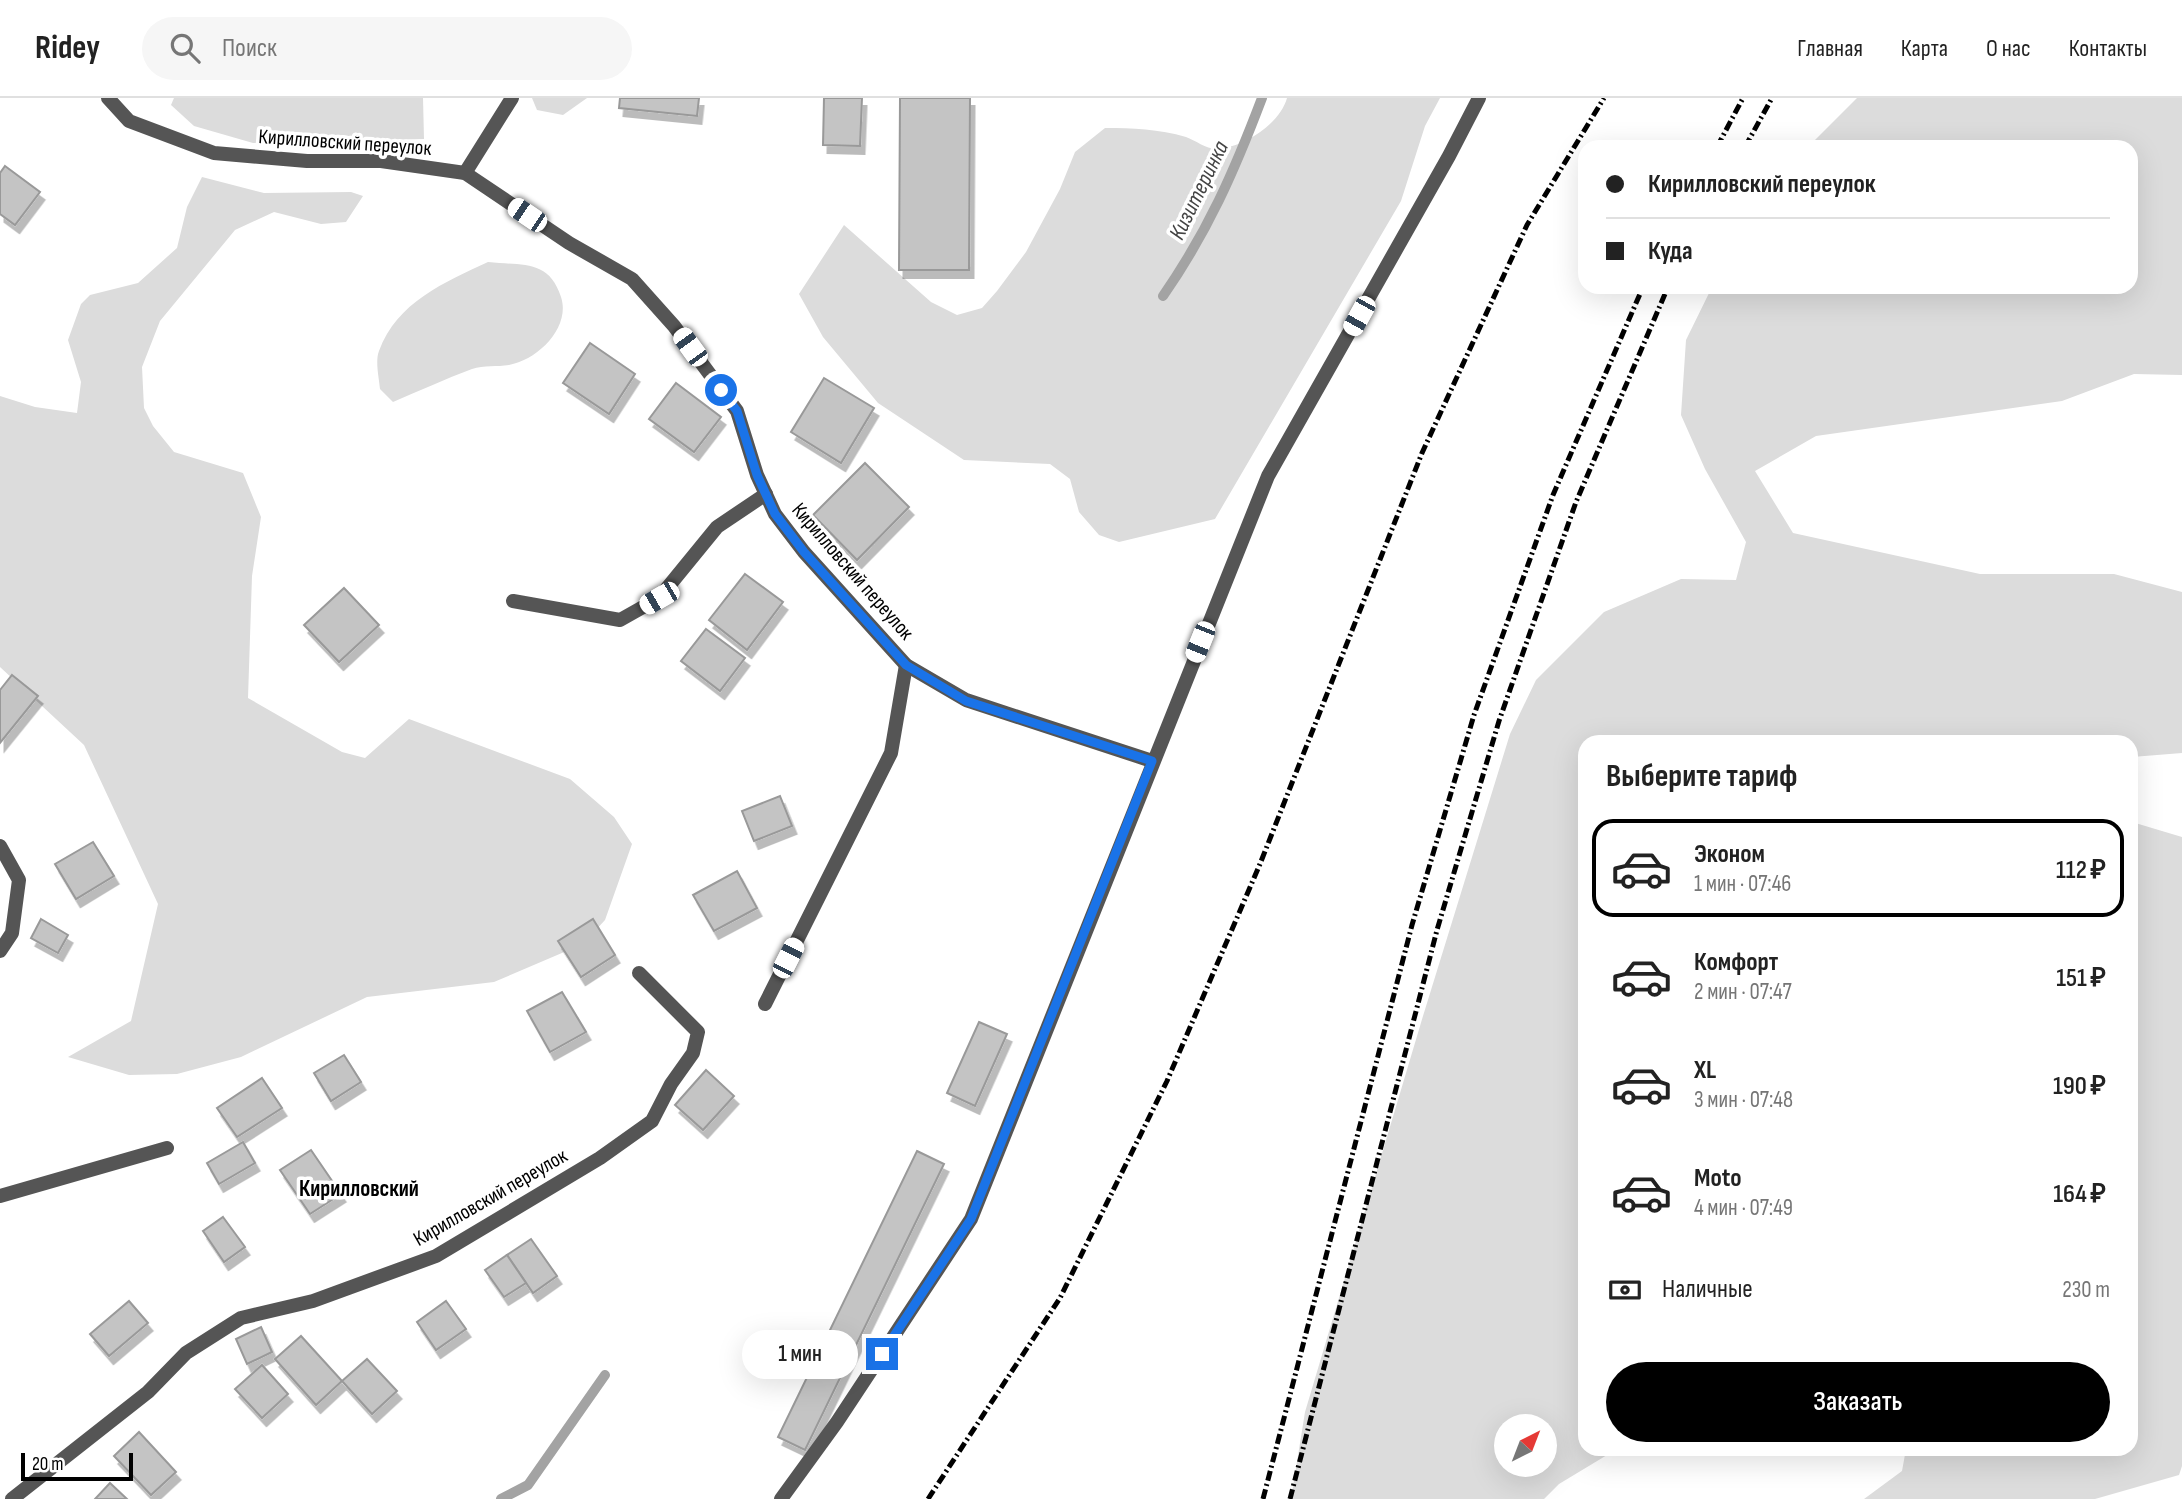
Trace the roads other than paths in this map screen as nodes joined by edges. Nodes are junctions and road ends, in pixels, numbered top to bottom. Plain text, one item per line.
1 (108, 98) edge
2 (512, 98) edge
3 (1479, 98) edge
4 (465, 173) junction
5 (766, 494) junction
6 (513, 601) dead end
7 (906, 665) junction
8 (1152, 761) junction
9 (0, 846) edge
10 (0, 951) edge
11 (639, 973) dead end
12 (765, 1004) dead end
13 (167, 1148) dead end
14 (0, 1196) edge
15 (12, 1499) edge
16 (781, 1499) edge

1 - 4 street, Кирилловский переулок
2 - 4 street
3 - 8 street
4 - 5 street, Кирилловский переулок
5 - 6 street
5 - 7 street, Кирилловский переулок
7 - 8 street, Кирилловский переулок
7 - 12 street, Кирилловский переулок
8 - 16 street
9 - 10 street
11 - 15 street, Кирилловский переулок
13 - 14 street

